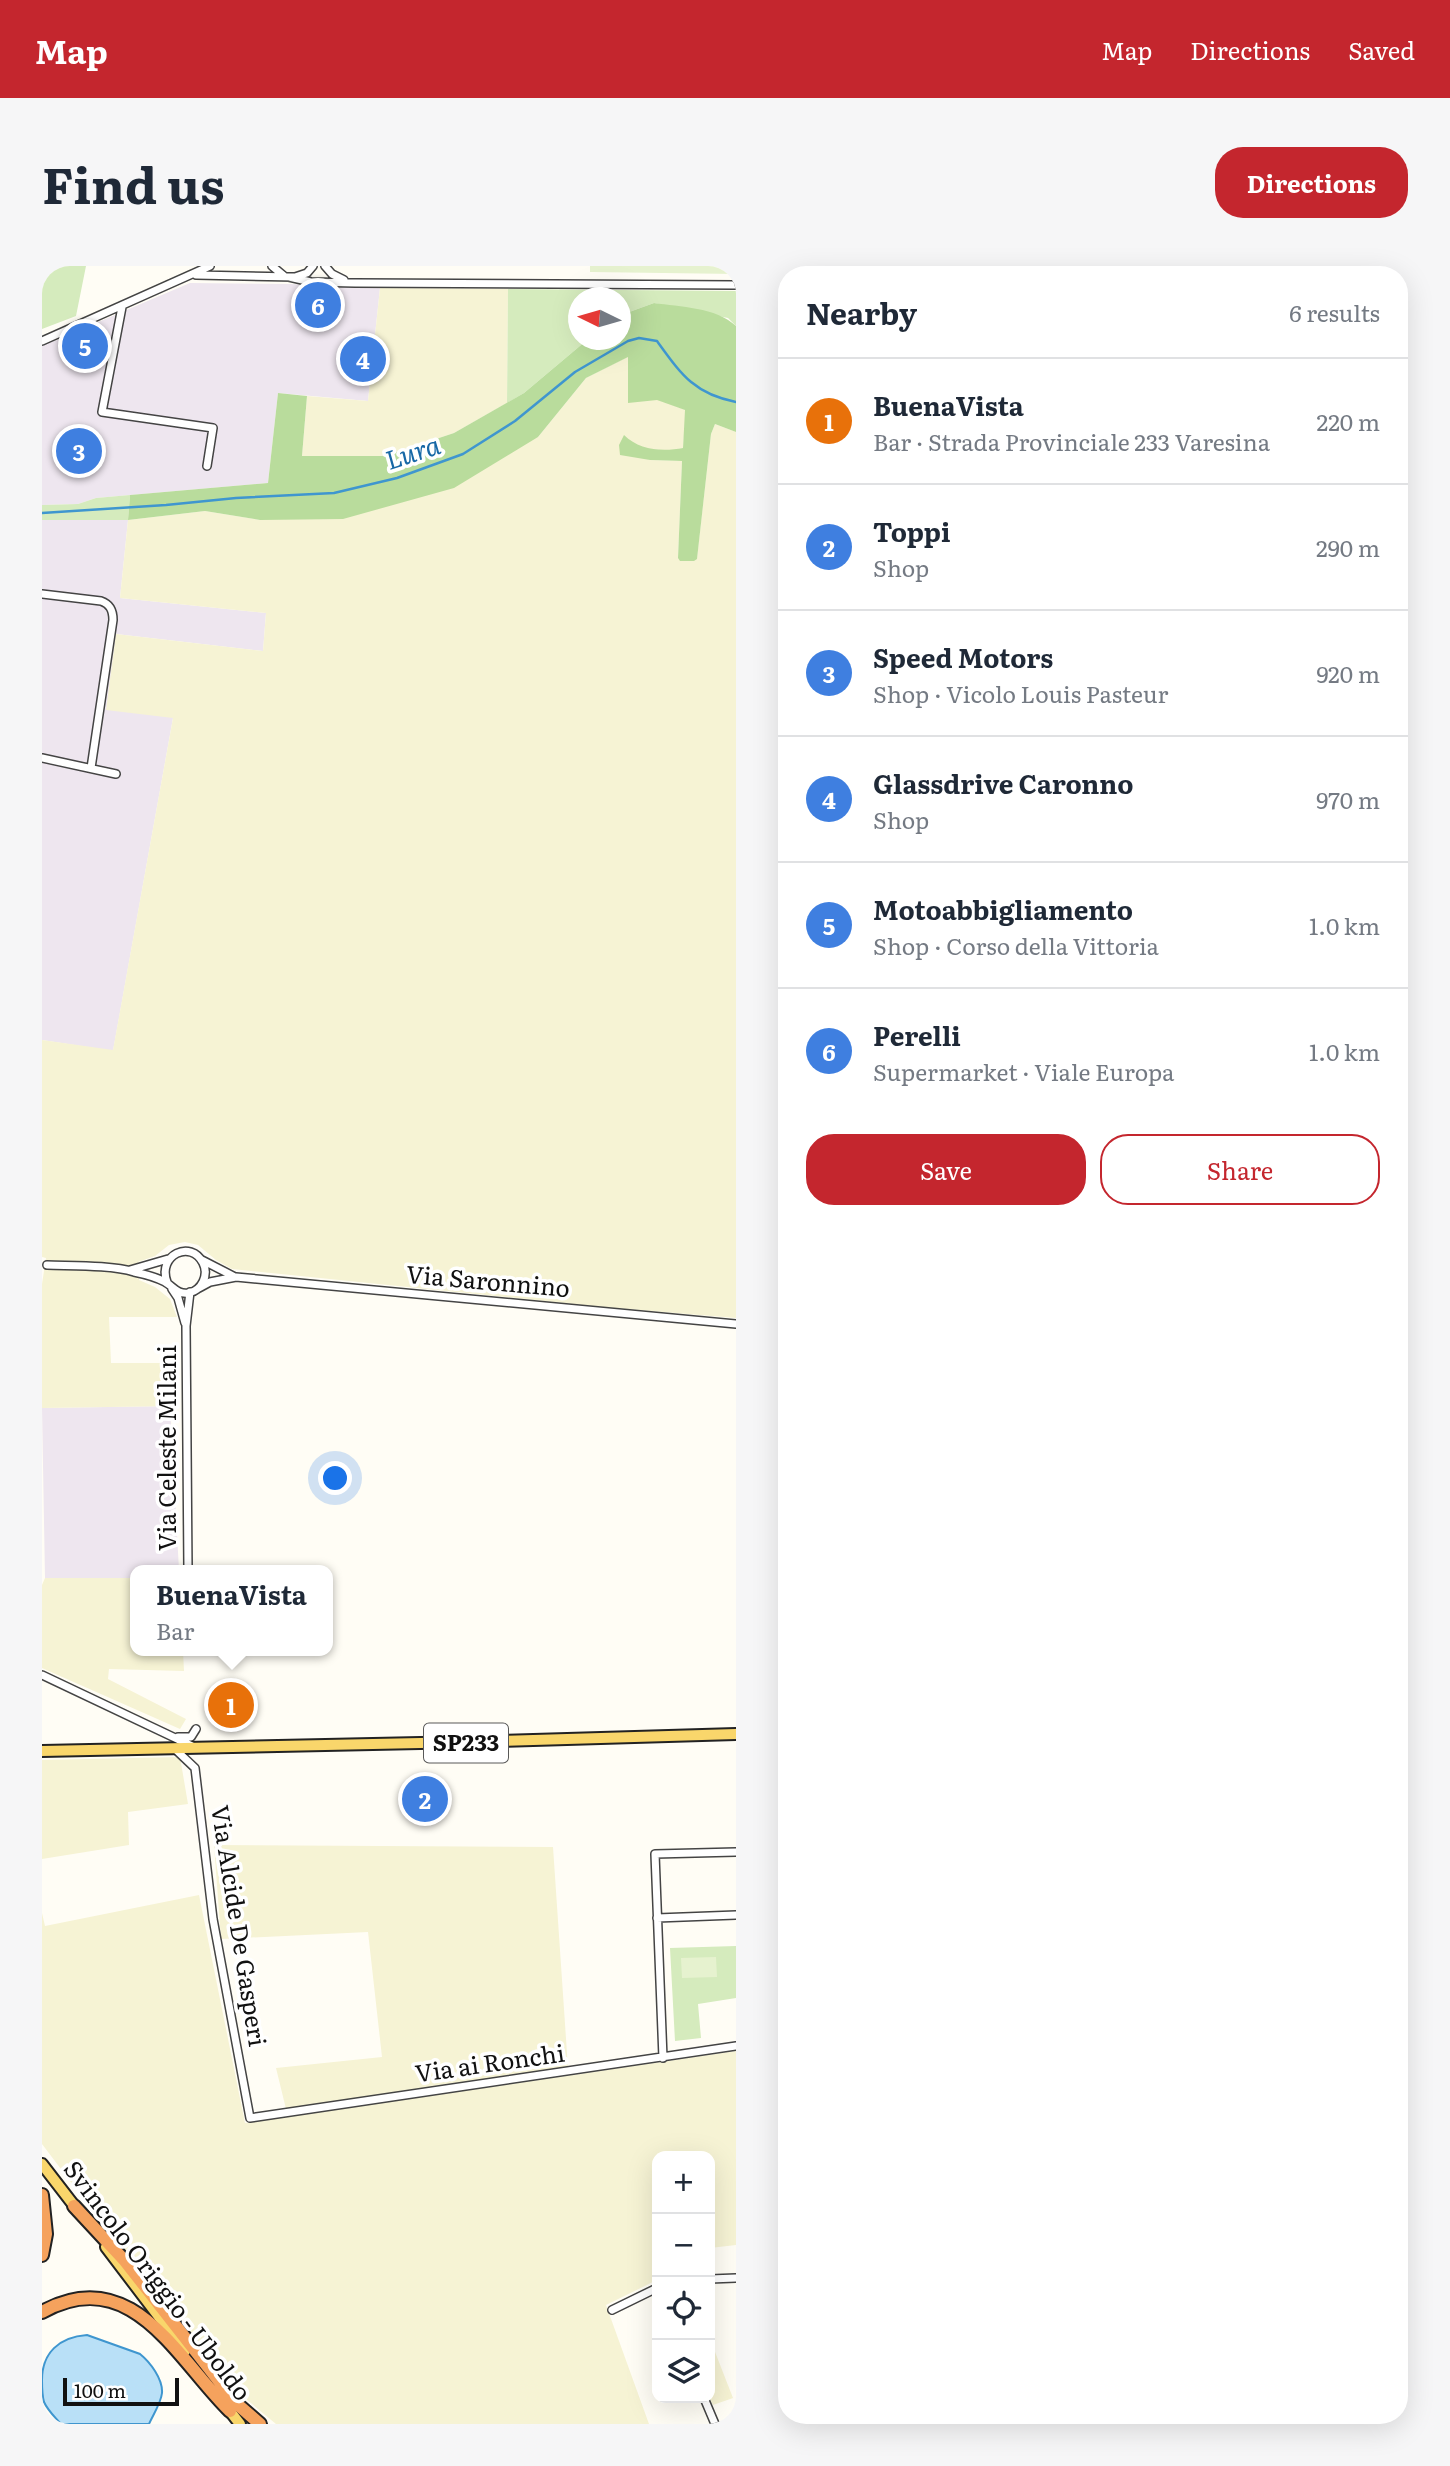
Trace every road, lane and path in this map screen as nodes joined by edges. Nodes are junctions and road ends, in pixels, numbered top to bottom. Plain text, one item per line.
1 (210, 266) edge
2 (272, 266) edge
3 (313, 266) edge
4 (325, 266) edge
5 (192, 275) junction
6 (287, 277) junction
7 (355, 283) junction
8 (736, 285) edge
9 (122, 307) junction
10 (42, 341) edge
11 (207, 466) dead end
12 (42, 594) edge
13 (42, 758) edge
14 (91, 768) junction
15 (116, 774) dead end
16 (169, 1259) junction
17 (202, 1260) junction
18 (47, 1265) dead end
19 (130, 1270) junction
20 (236, 1277) junction
21 (169, 1285) junction
22 (199, 1288) junction
23 (190, 1292) junction
24 (736, 1324) edge
25 (186, 1326) junction
26 (188, 1565) edge
27 (42, 1675) edge
28 (196, 1729) dead end
29 (736, 1734) edge
30 (171, 1736) junction
31 (174, 1748) junction
32 (195, 1748) junction
33 (42, 1751) edge
34 (736, 1852) edge
35 (736, 1915) edge
36 (657, 1918) junction
37 (736, 2046) edge
38 (663, 2058) junction
39 (250, 2118) joint
40 (42, 2164) edge
41 (42, 2195) edge
42 (74, 2206) junction
43 (42, 2255) edge
44 (736, 2278) edge
45 (715, 2279) edge
46 (652, 2290) edge
47 (612, 2309) dead end
48 (42, 2312) edge
49 (706, 2403) edge
50 (230, 2412) junction
51 (240, 2424) edge
52 (260, 2424) edge
53 (715, 2424) edge

1 - 5 street
2 - 6 street
3 - 6 street
4 - 7 street
5 - 6 street
5 - 9 street
6 - 7 street
7 - 8 street
9 - 10 street
9 - 11 street
12 - 14 street
13 - 14 street
14 - 15 street
16 - 17 street, Via Saronnino
16 - 19 street, Via Saronnino
16 - 21 street
17 - 20 street, Via Saronnino
17 - 22 street
18 - 19 street, Via Saronnino
19 - 21 street, Via Saronnino
20 - 22 street, Via Saronnino
20 - 24 street, Via Saronnino
21 - 23 street, Via Saronnino
21 - 25 street
22 - 23 street, Via Saronnino
23 - 25 street
25 - 26 street, Via Celeste Milani
27 - 30 street
28 - 30 street
29 - 32 main road, SP233
30 - 32 street
31 - 32 main road, SP233
31 - 33 main road, SP233
31 - 39 street, Via Alcide De Gasperi
34 - 36 street
35 - 36 street
36 - 38 street
37 - 38 street, Via ai Ronchi
38 - 39 street, Via ai Ronchi
40 - 42 main road, Svincolo Origgio - Uboldo
41 - 43 highway
42 - 50 main road, Svincolo Origgio - Uboldo
42 - 52 highway
44 - 45 street
46 - 47 street
48 - 50 highway
49 - 53 street
50 - 51 main road, Svincolo Origgio - Uboldo

